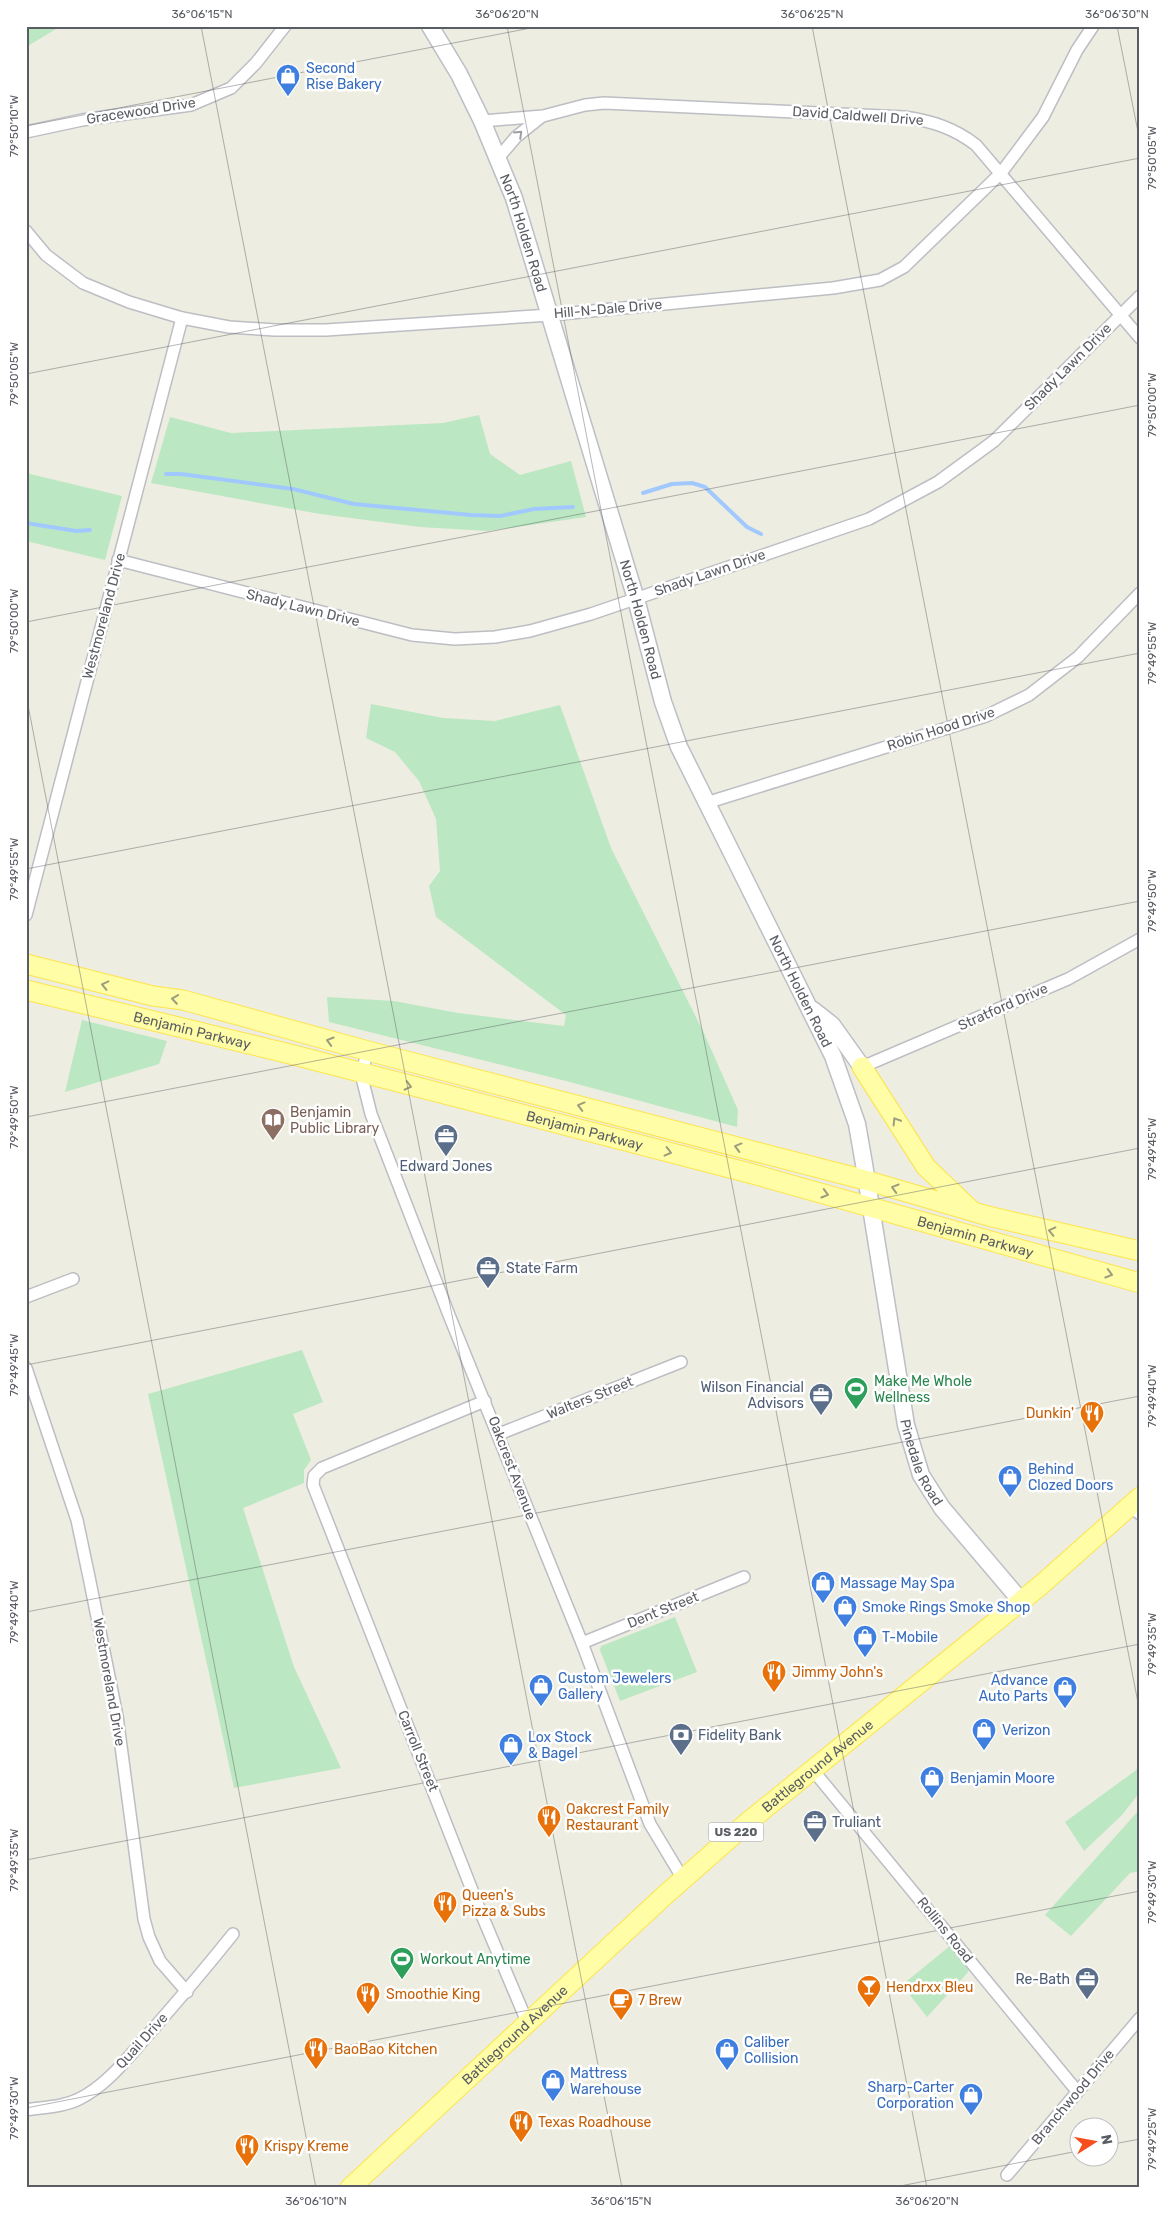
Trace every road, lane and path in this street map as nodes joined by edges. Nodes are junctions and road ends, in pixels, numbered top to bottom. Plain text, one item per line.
1 (286, 26) edge
2 (430, 26) edge
3 (1093, 26) edge
4 (543, 116) junction
5 (482, 120) junction
6 (26, 132) edge
7 (499, 158) junction
8 (1001, 173) junction
9 (26, 231) edge
10 (1140, 296) edge
11 (550, 315) junction
12 (1120, 316) junction
13 (182, 318) junction
14 (1140, 338) edge
15 (118, 560) junction
16 (1140, 593) edge
17 (636, 599) junction
18 (706, 803) junction
19 (26, 915) edge
20 (1140, 939) edge
21 (26, 964) edge
22 (26, 990) edge
23 (811, 1009) junction
24 (368, 1051) junction
25 (862, 1067) junction
26 (361, 1074) junction
27 (865, 1180) junction
28 (869, 1206) junction
29 (972, 1211) junction
30 (1140, 1251) edge
31 (73, 1279) dead end
32 (1140, 1283) edge
33 (26, 1297) edge
34 (681, 1362) dead end
35 (26, 1368) edge
36 (485, 1401) junction
37 (499, 1434) junction
38 (1137, 1505) edge
39 (744, 1577) dead end
40 (1021, 1601) junction
41 (582, 1643) junction
42 (812, 1769) junction
43 (683, 1879) junction
44 (234, 1934) dead end
45 (187, 1992) junction
46 (1140, 2018) edge
47 (528, 2024) junction
48 (1077, 2091) junction
49 (26, 2110) edge
50 (1007, 2175) dead end
51 (350, 2188) edge

1 - 6 street, Gracewood Drive
2 - 5 main road, North Holden Road
3 - 8 street, Hill-N-Dale Drive
4 - 5 street, David Caldwell Drive
7 -> 4 street, David Caldwell Drive
4 - 8 street, David Caldwell Drive
5 - 7 main road, North Holden Road
7 - 11 main road, North Holden Road
8 - 11 street, Hill-N-Dale Drive
8 - 12 street, David Caldwell Drive
9 - 13 street, Hill-N-Dale Drive
10 - 12 street, Shady Lawn Drive
11 - 13 street, Hill-N-Dale Drive
11 - 17 main road, North Holden Road
12 - 14 street, David Caldwell Drive
12 - 17 street, Shady Lawn Drive
13 - 15 street, Westmoreland Drive
15 - 17 street, Shady Lawn Drive
15 - 19 street, Westmoreland Drive
16 - 18 street, Robin Hood Drive
17 - 18 main road, North Holden Road
18 - 23 main road, North Holden Road
20 - 25 street, Stratford Drive
24 -> 21 main road, Benjamin Parkway
22 - 26 main road, Benjamin Parkway
23 - 25 main road
23 - 27 main road, North Holden Road
24 - 26 street
27 -> 24 main road, Benjamin Parkway
29 -> 25 main road
26 -> 28 main road, Benjamin Parkway
26 - 36 street, Oakcrest Avenue
27 - 28 main road, North Holden Road
29 -> 27 main road, Benjamin Parkway
28 -> 32 main road, Benjamin Parkway
28 - 40 main road, Pinedale Road
30 -> 29 main road, Benjamin Parkway
31 - 33 street
34 - 37 street, Walters Street
35 - 45 street, Westmoreland Drive
36 - 37 street, Oakcrest Avenue
36 - 47 street, Carroll Street
37 - 41 street, Oakcrest Avenue
38 - 40 main road, Battleground Avenue / US 220
39 - 41 street, Dent Street
40 - 42 main road, Battleground Avenue / US 220
41 - 43 street, Oakcrest Avenue
42 - 43 main road, Battleground Avenue / US 220
42 - 48 street, Rollins Road
43 - 47 main road, Battleground Avenue / US 220
44 - 45 street, Quail Drive
45 - 49 street, Quail Drive
46 - 48 street, Branchwood Drive
47 - 51 main road, Battleground Avenue / US 220
48 - 50 street, Branchwood Drive

